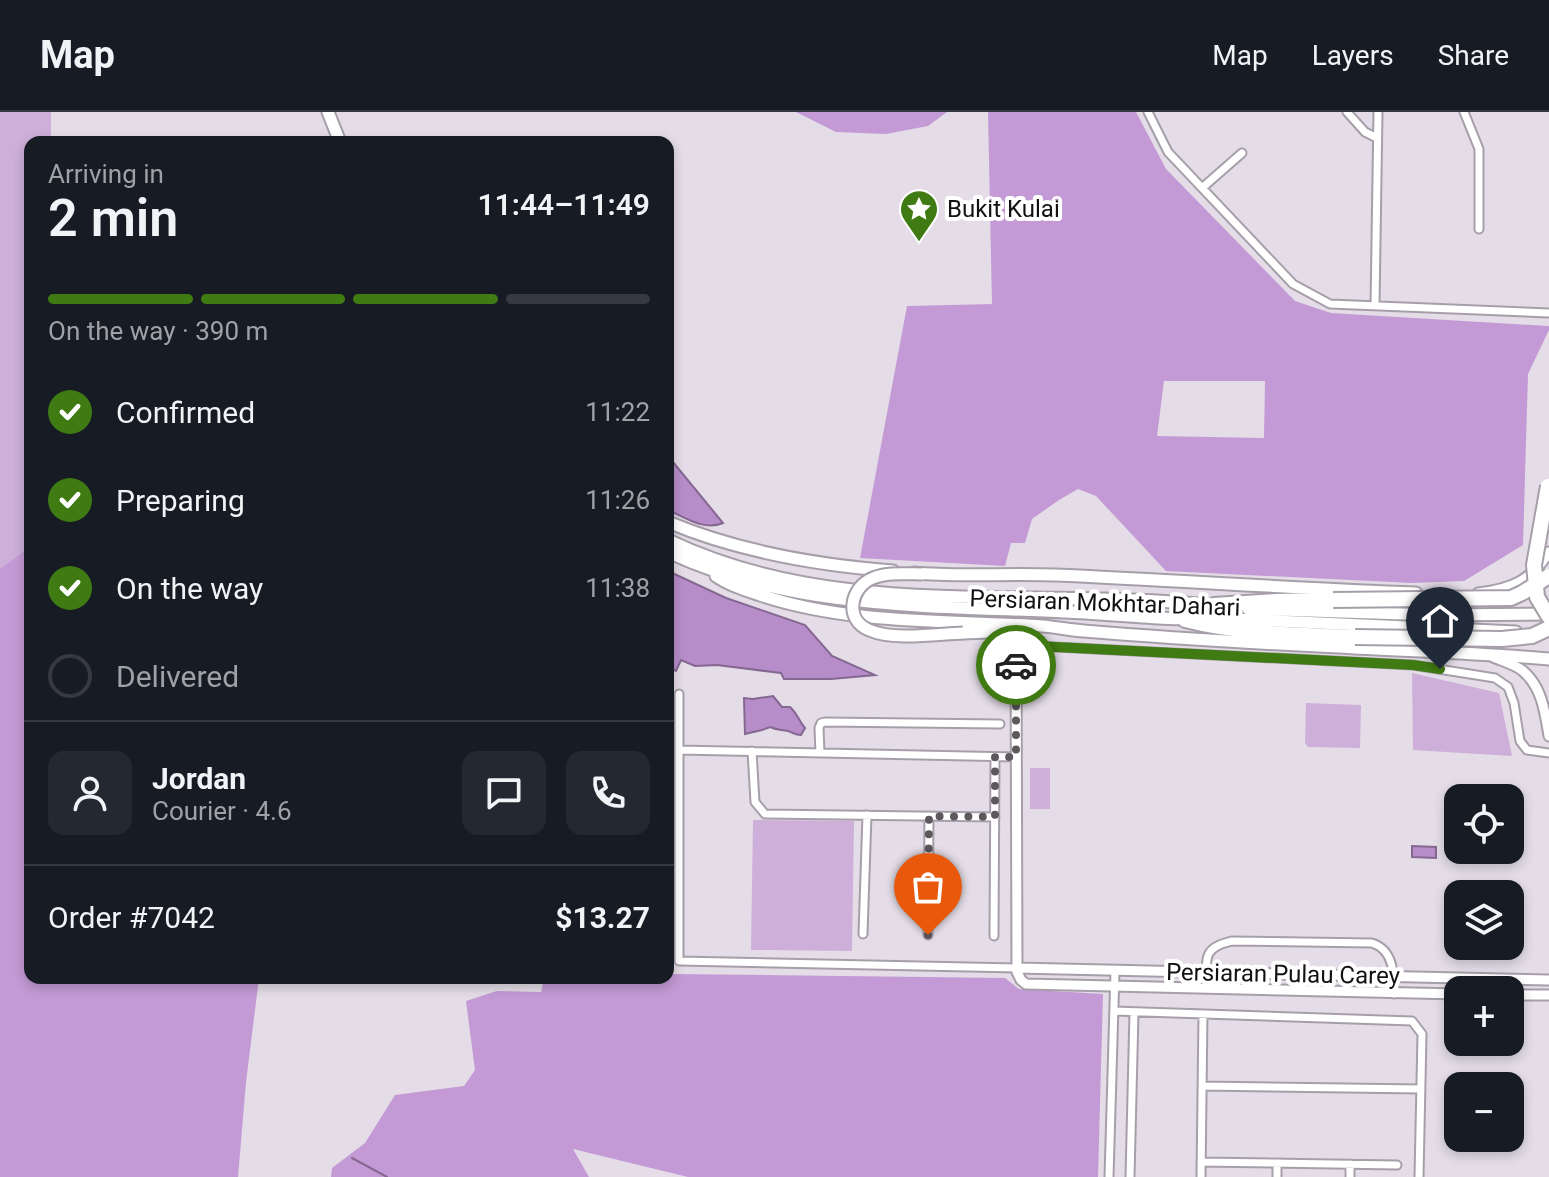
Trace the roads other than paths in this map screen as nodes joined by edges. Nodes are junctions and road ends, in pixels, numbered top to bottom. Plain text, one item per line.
1 (328, 112) edge
2 (1148, 112) edge
3 (1347, 112) edge
4 (1378, 112) edge
5 (1464, 112) edge
6 (338, 136) edge
7 (1377, 138) junction
8 (1242, 153) dead end
9 (1202, 188) junction
10 (1479, 229) dead end
11 (1375, 306) junction
12 (1549, 313) edge
13 (1549, 480) edge
14 (674, 525) edge
15 (674, 543) edge
16 (1549, 552) edge
17 (674, 555) edge
18 (702, 567) junction
19 (922, 574) junction
20 (1549, 576) edge
21 (1467, 594) junction
22 (1549, 603) edge
23 (1214, 605) junction
24 (1549, 616) edge
25 (1185, 620) junction
26 (1005, 631) junction
27 (1080, 631) junction
28 (1549, 631) edge
29 (1016, 645) junction
30 (1486, 653) junction
31 (1549, 659) edge
32 (679, 694) dead end
33 (674, 724) edge
34 (679, 724) junction
35 (1000, 724) dead end
36 (1549, 736) edge
37 (679, 750) junction
38 (752, 751) junction
39 (820, 753) junction
40 (1549, 753) edge
41 (995, 757) junction
42 (1016, 757) junction
43 (867, 815) junction
44 (929, 816) junction
45 (995, 817) junction
46 (674, 864) edge
47 (679, 864) junction
48 (863, 934) dead end
49 (928, 935) dead end
50 (994, 936) dead end
51 (674, 961) edge
52 (679, 961) junction
53 (1017, 968) junction
54 (1115, 971) junction
55 (1207, 972) junction
56 (1394, 977) junction
57 (1549, 980) edge
58 (1115, 985) junction
59 (1207, 988) junction
60 (1394, 994) junction
61 (1444, 994) edge
62 (1524, 995) edge
63 (1549, 995) edge
64 (1114, 1011) junction
65 (1134, 1012) junction
66 (1203, 1014) junction
67 (1202, 1086) junction
68 (1421, 1089) junction
69 (1201, 1162) junction
70 (1277, 1163) junction
71 (1350, 1164) junction
72 (1397, 1165) dead end
73 (1109, 1177) edge
74 (1130, 1177) edge
75 (1201, 1177) edge
76 (1277, 1177) edge
77 (1350, 1177) edge
78 (1419, 1177) edge

1 - 6 main road
2 - 9 street
3 - 7 street
4 - 7 street
5 - 10 street
7 - 11 street
8 - 9 street
9 - 11 street
11 - 12 street
13 - 24 highway, bridge
14 - 19 main road
15 - 23 main road, Persiaran Mokhtar Dahari
16 - 21 street
17 - 18 main road, Persiaran Mokhtar Dahari
18 - 25 main road, Persiaran Mokhtar Dahari
18 - 27 main road
19 - 21 main road
19 - 26 main road, bridge
20 - 23 highway, bridge
21 - 22 main road
23 - 24 main road, Persiaran Mokhtar Dahari
25 - 28 main road, Persiaran Mokhtar Dahari
25 - 28 highway, bridge
26 - 27 main road
26 - 29 street
27 - 30 main road
29 - 40 street
29 - 42 street
30 - 31 main road
30 - 36 street
32 - 34 street
33 - 34 street
34 - 37 street
35 - 39 street
37 - 38 street
37 - 47 street
38 - 39 street
38 - 43 street
39 - 41 street
41 - 42 street
41 - 45 street
42 - 53 street
43 - 44 street
43 - 48 street
44 - 45 street
44 - 49 street
45 - 50 street
46 - 47 street
47 - 52 street
51 - 52 street
52 - 53 street
53 - 54 street, Persiaran Pulau Carey
53 - 58 street, Persiaran Pulau Carey
54 - 55 street, Persiaran Pulau Carey
54 - 58 street
55 - 56 street, Persiaran Pulau Carey
55 - 56 street
55 - 59 street
56 - 57 street, Persiaran Pulau Carey
56 - 60 street
58 - 59 street, Persiaran Pulau Carey
58 - 64 street
59 - 60 street, Persiaran Pulau Carey
60 - 61 street, Persiaran Pulau Carey
62 - 63 street
64 - 65 street
64 - 73 street
65 - 66 street
65 - 74 street
66 - 67 street
66 - 68 street
67 - 68 street
67 - 69 street
68 - 78 street
69 - 70 street
69 - 75 street
70 - 71 street
70 - 76 street
71 - 72 street
71 - 77 street

